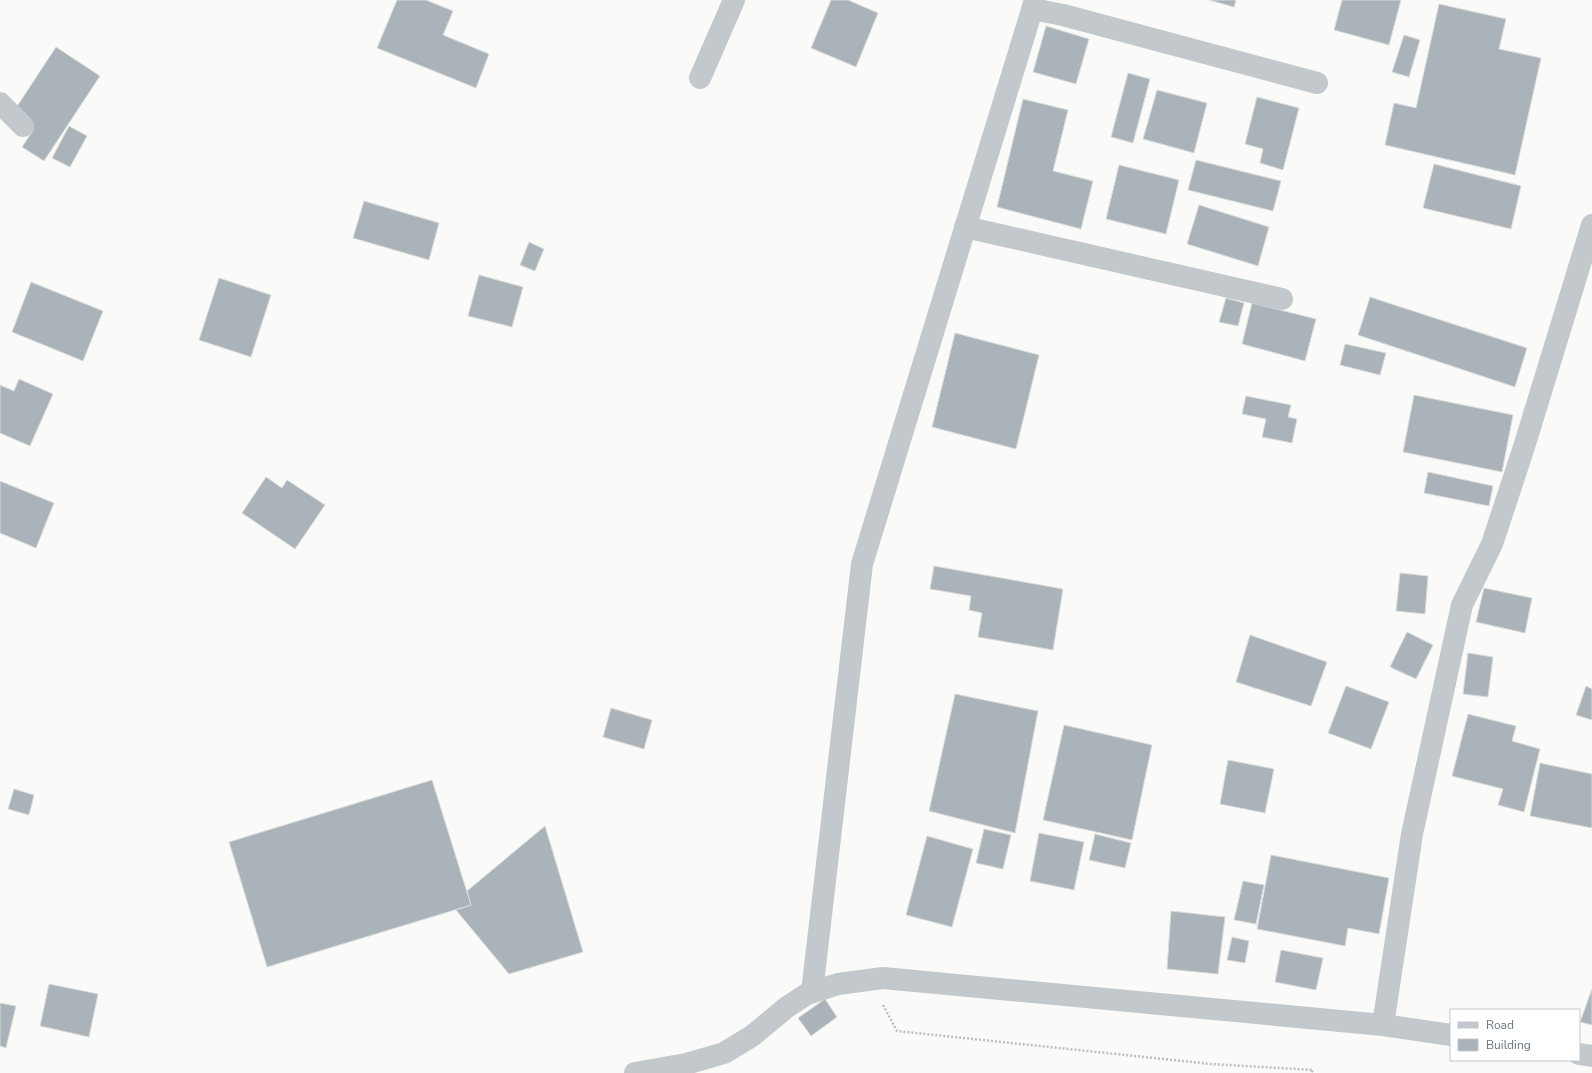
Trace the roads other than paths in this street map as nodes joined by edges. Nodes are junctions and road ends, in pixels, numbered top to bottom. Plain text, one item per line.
1 (734, 0) edge
2 (1034, 4) edge
3 (700, 78) dead end
4 (1317, 83) dead end
5 (0, 103) edge
6 (23, 126) dead end
7 (1592, 225) edge
8 (965, 227) junction
9 (1282, 299) dead end
10 (812, 992) junction
11 (1383, 1025) junction
12 (1450, 1035) edge
13 (1580, 1054) edge
14 (1592, 1056) edge
15 (635, 1073) edge

1 - 3 street
2 - 4 street
2 - 8 street
5 - 6 street
7 - 11 street
8 - 9 street
8 - 10 street
10 - 11 street
10 - 15 street
11 - 12 street
13 - 14 street

